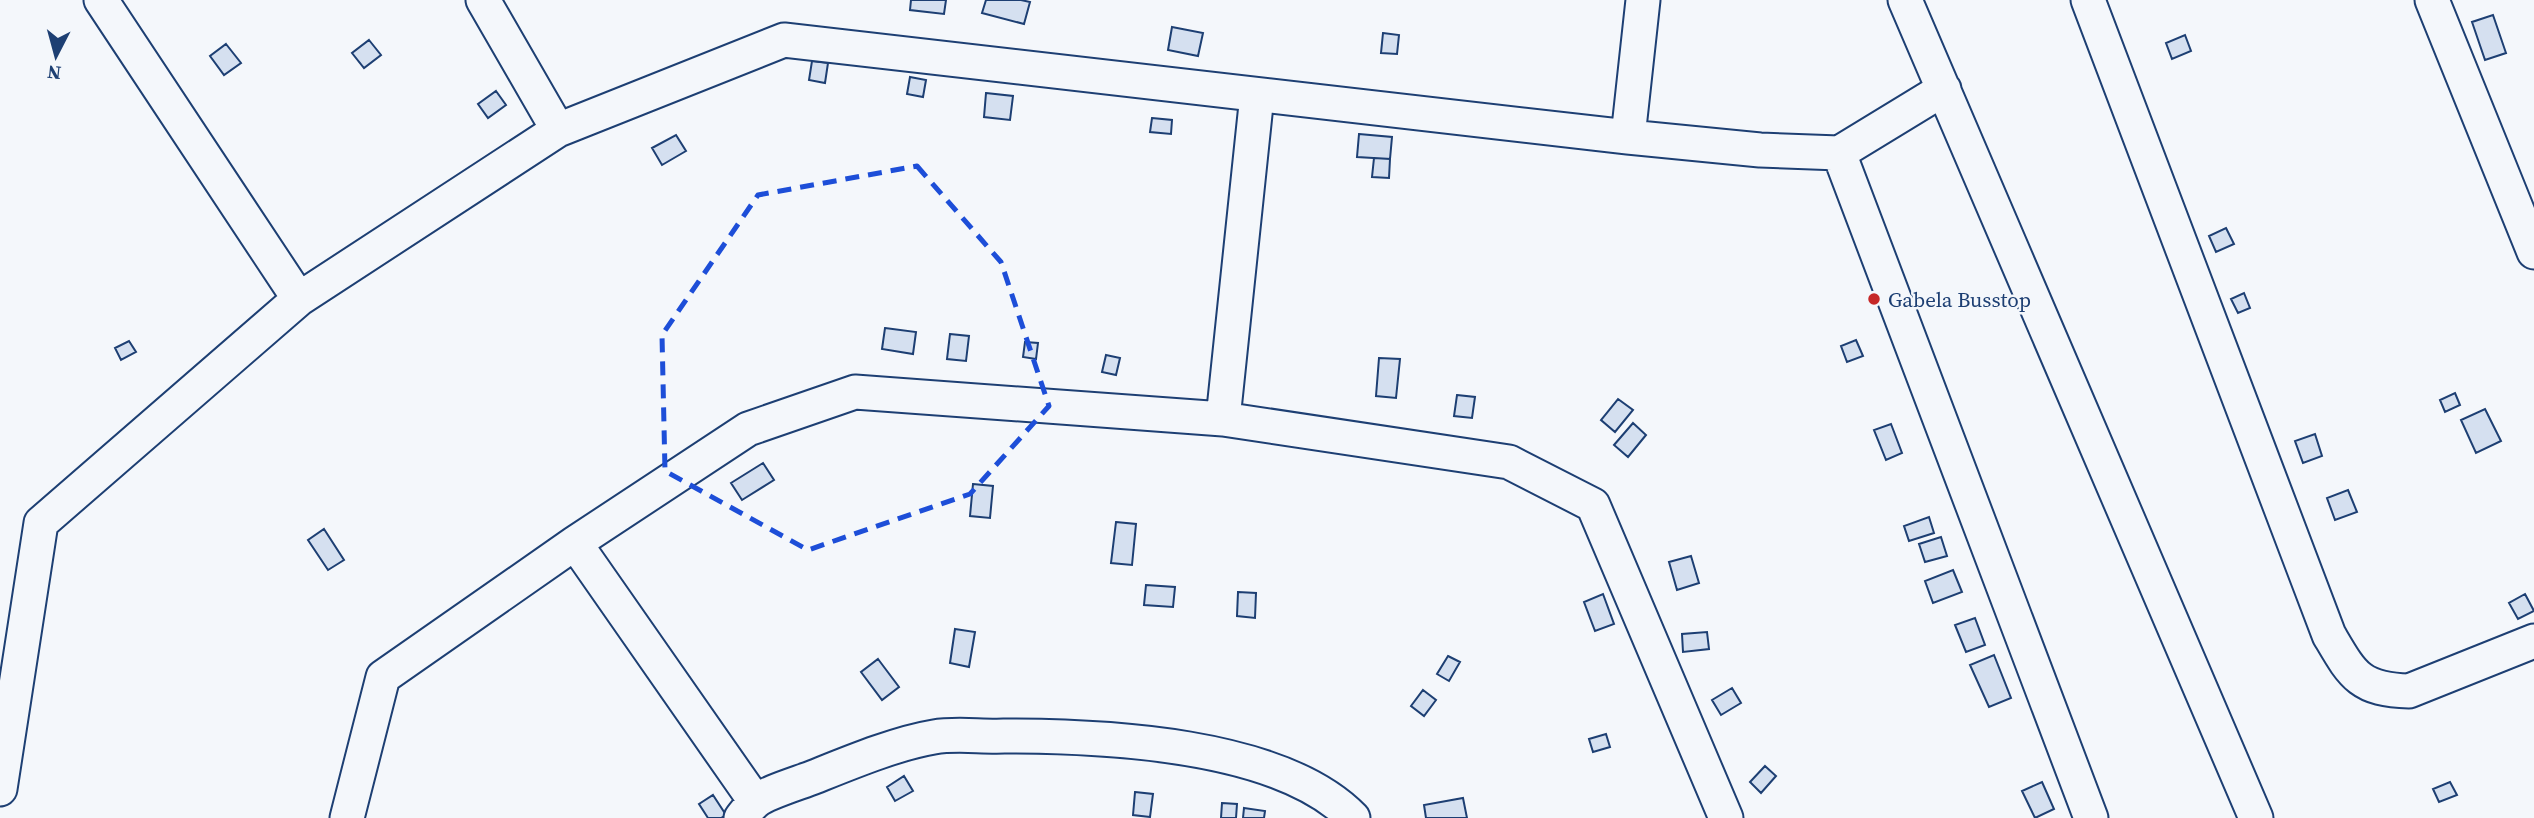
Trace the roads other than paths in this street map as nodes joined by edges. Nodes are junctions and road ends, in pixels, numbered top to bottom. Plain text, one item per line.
1 (101, 0) edge
2 (483, 0) edge
3 (1643, 0) edge
4 (1905, 0) edge
5 (2088, 0) edge
6 (2432, 0) edge
7 (1944, 89) junction
8 (1257, 95) junction
9 (558, 130) junction
10 (1628, 136) junction
11 (1839, 153) junction
12 (2534, 252) edge
13 (299, 299) junction
14 (1223, 419) junction
15 (575, 543) junction
16 (2534, 641) edge
17 (0, 789) edge
18 (748, 809) edge
19 (347, 818) edge
20 (1353, 818) edge
21 (1726, 818) edge
22 (2091, 818) edge
23 (2256, 818) edge

1 - 13 street
2 - 9 street
3 - 10 street
4 - 7 street
5 - 16 street
6 - 12 street
7 - 11 street
7 - 23 street
8 - 9 street
8 - 10 street
8 - 14 street
9 - 13 street
10 - 11 street
11 - 22 street
13 - 17 street
14 - 15 street
14 - 21 street
15 - 18 street
15 - 19 street
18 - 20 street

